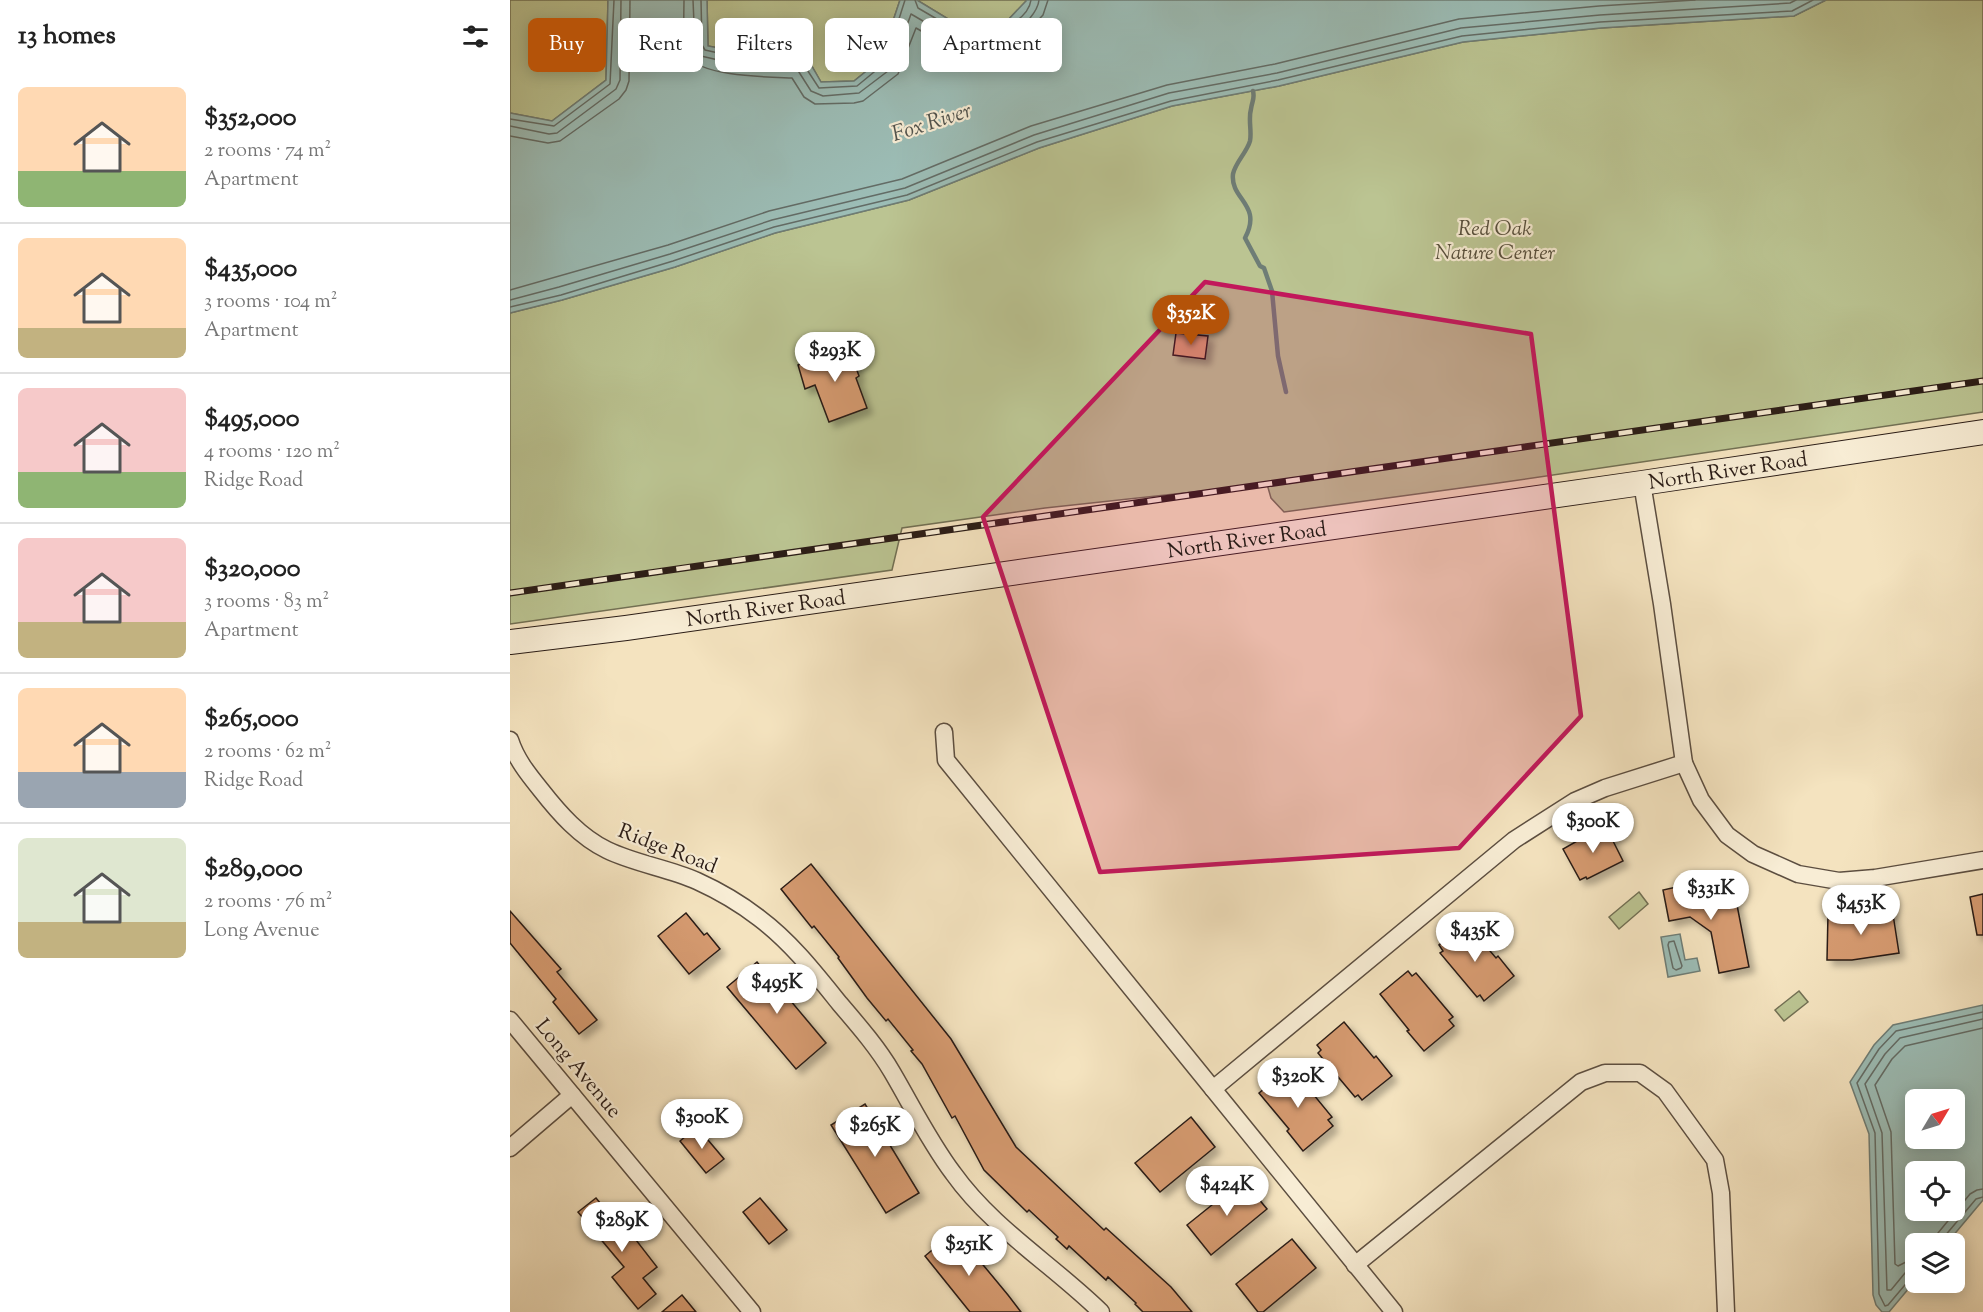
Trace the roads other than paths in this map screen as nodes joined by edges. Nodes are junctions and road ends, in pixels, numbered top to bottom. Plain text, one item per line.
1 (1983, 432) edge
2 (1642, 483) junction
3 (510, 642) edge
4 (944, 732) dead end
5 (510, 740) edge
6 (1684, 763) junction
7 (1983, 860) edge
8 (510, 1020) edge
9 (1213, 1089) junction
10 (572, 1095) junction
11 (510, 1148) edge
12 (1355, 1265) junction
13 (752, 1312) edge
14 (1101, 1312) edge
15 (1394, 1312) edge
16 (1726, 1312) edge

1 - 2 main road, North River Road
2 - 3 main road, North River Road
2 - 6 street
4 - 9 street
5 - 14 street, Ridge Road
6 - 7 street
6 - 9 street
8 - 10 street, Long Avenue
9 - 12 street
10 - 11 street
10 - 13 street, Long Avenue
12 - 15 street
12 - 16 street

